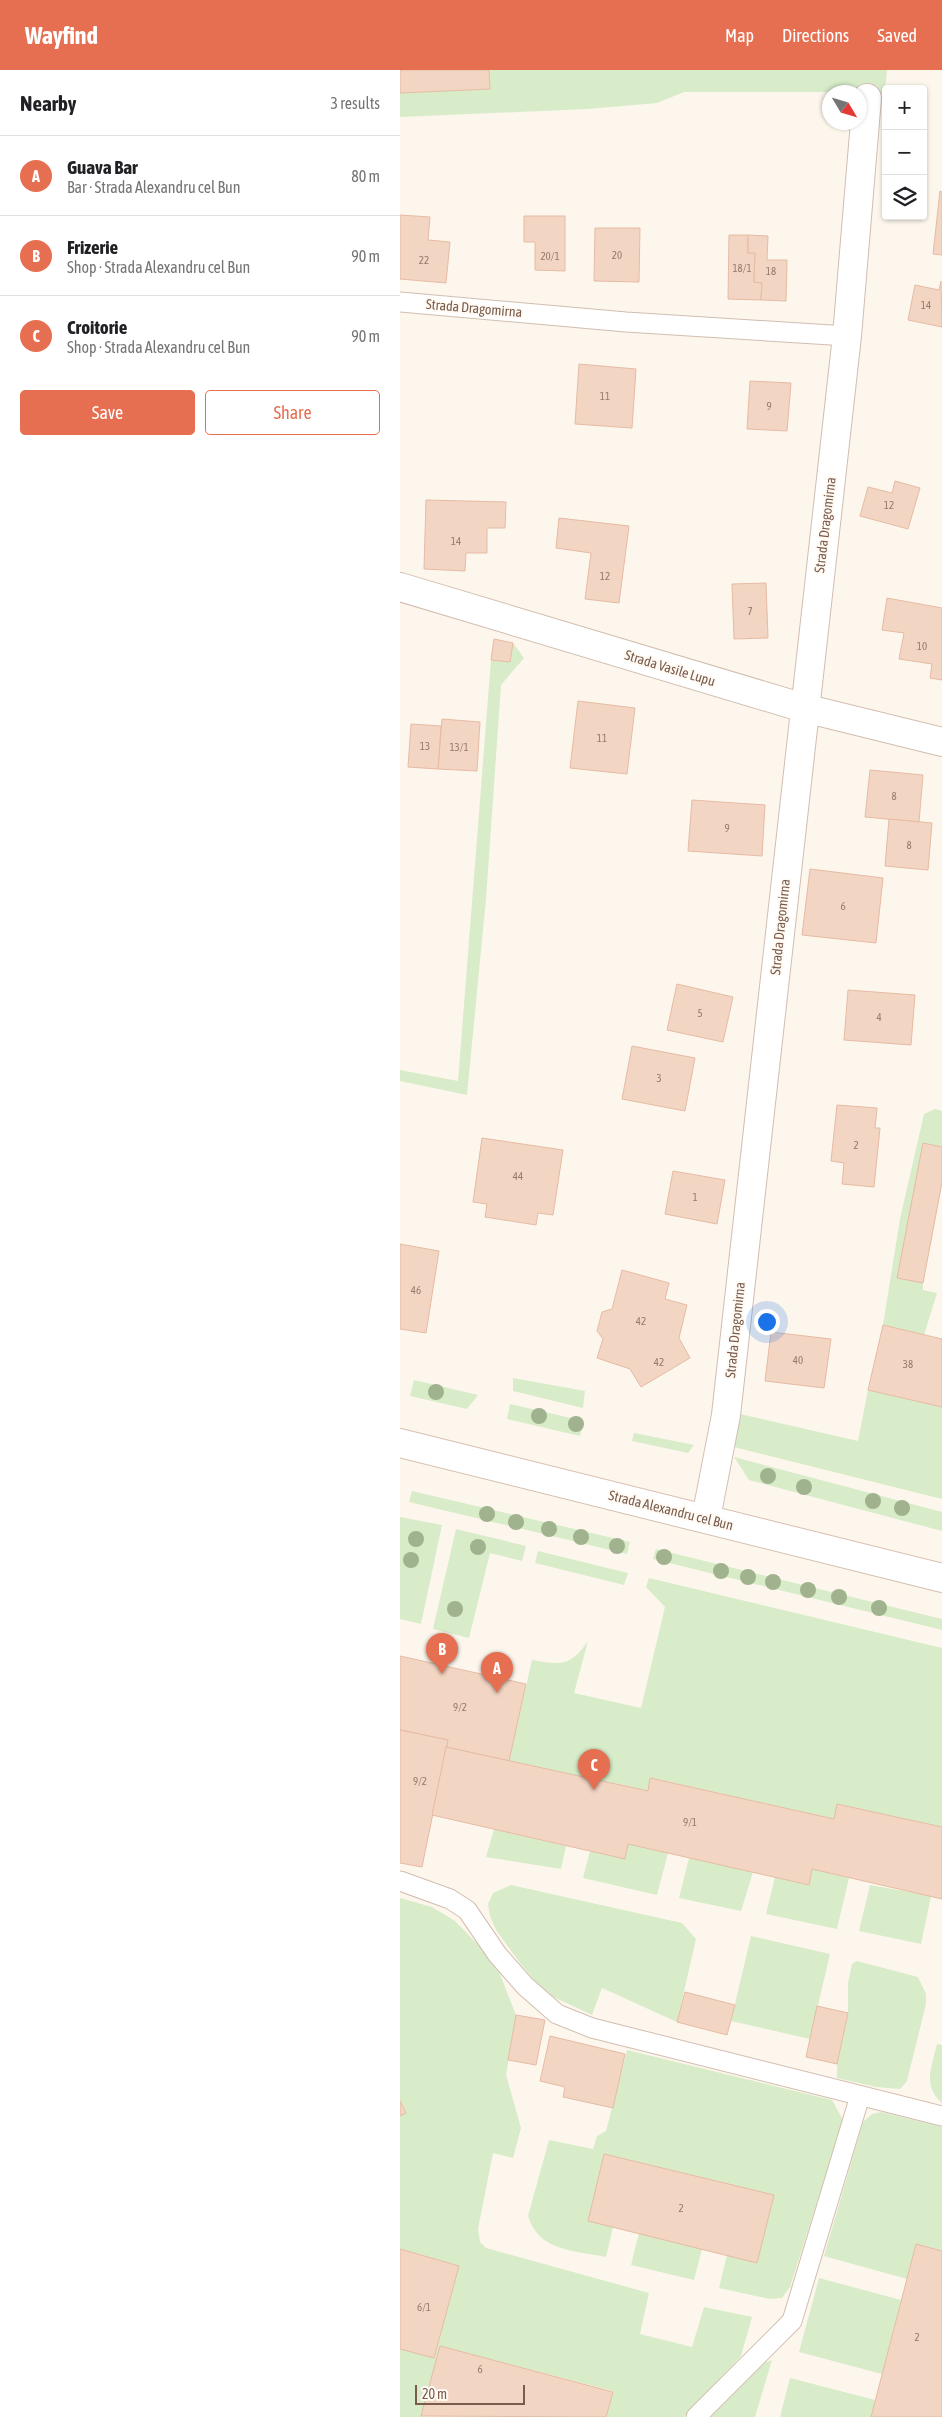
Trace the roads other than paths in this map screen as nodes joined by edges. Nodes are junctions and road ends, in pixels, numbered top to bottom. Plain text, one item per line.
1 (864, 130) edge
2 (400, 302) edge
3 (847, 336) junction
4 (400, 587) edge
5 (804, 708) junction
6 (942, 742) edge
7 (400, 1443) edge
8 (706, 1518) junction
9 (942, 1578) edge
10 (400, 1882) edge
11 (860, 2096) junction
12 (942, 2116) edge
13 (696, 2417) edge

1 - 3 street, Strada Dragomirna
2 - 3 lane, Strada Dragomirna
3 - 5 street, Strada Dragomirna
4 - 5 street, Strada Vasile Lupu
5 - 6 street, Strada Vasile Lupu
5 - 8 street, Strada Dragomirna
7 - 8 street, Strada Alexandru cel Bun
8 - 9 street, Strada Alexandru cel Bun
10 - 11 lane
11 - 12 lane
11 - 13 lane

